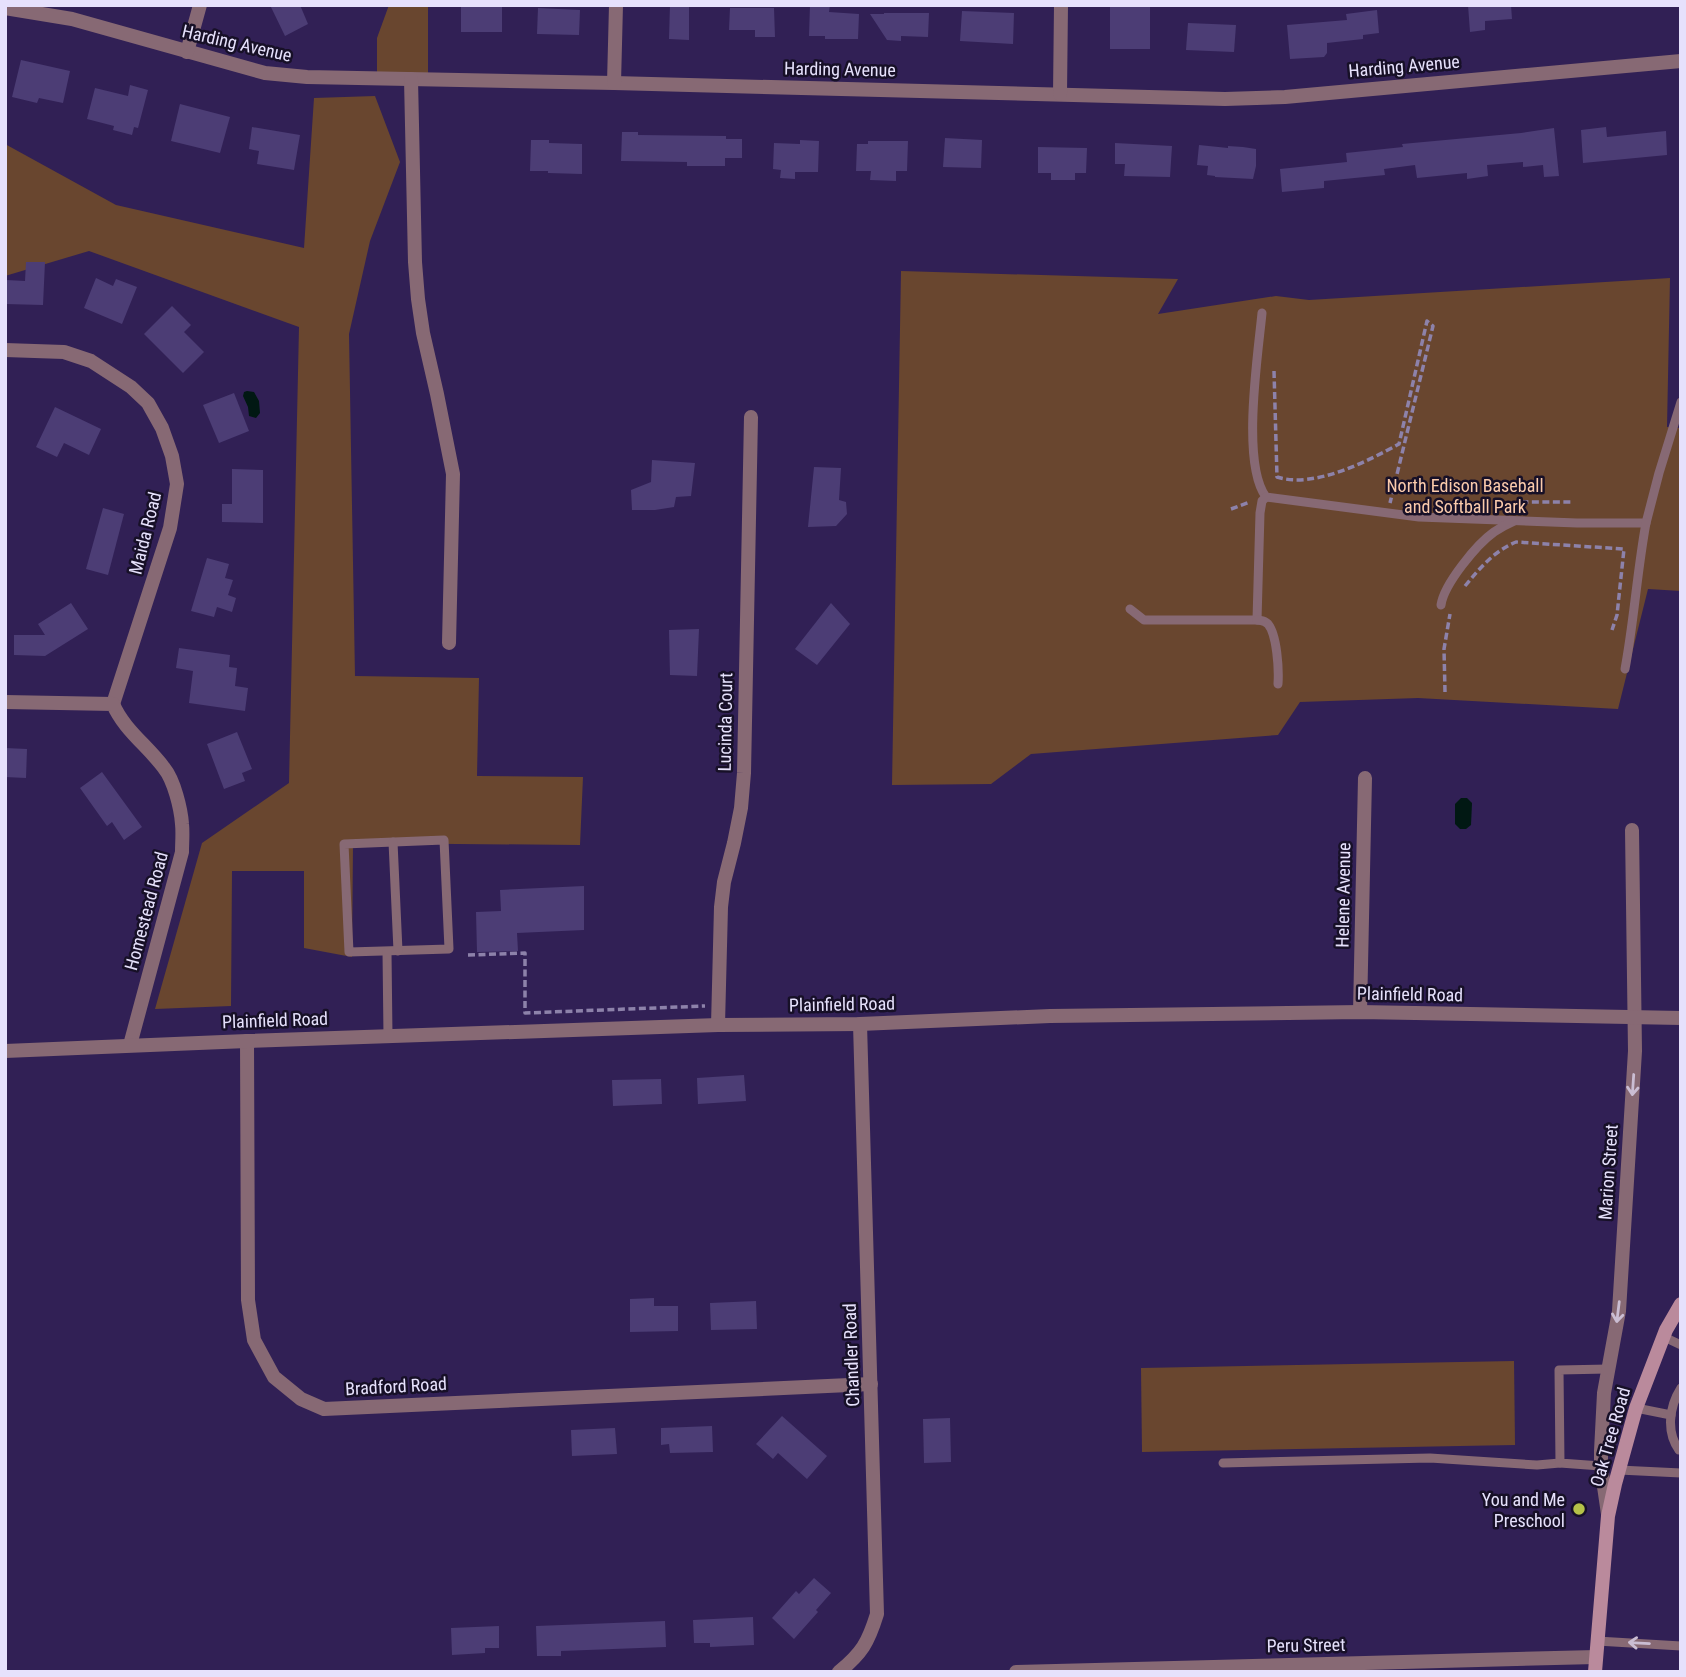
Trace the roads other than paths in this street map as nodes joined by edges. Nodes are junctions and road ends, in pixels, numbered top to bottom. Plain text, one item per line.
1 (200, 5) edge
2 (616, 5) edge
3 (1061, 5) edge
4 (5, 8) edge
5 (187, 52) junction
6 (1681, 61) edge
7 (411, 79) junction
8 (614, 83) junction
9 (1060, 94) junction
10 (1262, 313) dead end
11 (5, 350) edge
12 (1681, 402) edge
13 (751, 417) dead end
14 (1266, 496) junction
15 (1515, 520) junction
16 (1646, 523) junction
17 (1441, 605) dead end
18 (1130, 609) dead end
19 (1257, 620) junction
20 (450, 643) dead end
21 (1625, 669) dead end
22 (1278, 684) dead end
23 (5, 702) edge
24 (113, 704) junction
25 (1365, 778) dead end
26 (1632, 830) dead end
27 (393, 842) junction
28 (398, 951) junction
29 (387, 952) junction
30 (1360, 1012) junction
31 (1634, 1017) junction
32 (1681, 1018) edge
33 (860, 1024) junction
34 (718, 1025) junction
35 (388, 1036) junction
36 (247, 1041) junction
37 (130, 1045) junction
38 (5, 1051) edge
39 (1681, 1304) edge
40 (1664, 1337) junction
41 (1681, 1345) edge
42 (1608, 1369) junction
43 (871, 1384) junction
44 (1681, 1388) edge
45 (1636, 1408) junction
46 (1671, 1415) junction
47 (1681, 1450) edge
48 (1223, 1463) dead end
49 (1560, 1464) junction
50 (1601, 1466) junction
51 (1619, 1470) junction
52 (1681, 1473) edge
53 (1608, 1516) junction
54 (1597, 1641) junction
55 (1681, 1646) edge
56 (1595, 1664) edge
57 (1169, 1670) edge
58 (838, 1672) edge
59 (1016, 1672) edge

1 - 5 street
2 - 8 street
3 - 9 street
4 - 5 street, Harding Avenue
5 - 7 street, Harding Avenue
6 - 9 street, Harding Avenue
7 - 8 street, Harding Avenue
7 - 20 street
8 - 9 street, Harding Avenue
10 - 14 lane
11 - 24 street, Maida Road
12 - 16 lane
13 - 34 street, Lucinda Court
14 - 15 lane
14 - 19 lane
15 - 16 lane
15 - 17 lane
16 - 21 lane
18 - 19 lane
19 - 22 lane
23 - 24 street
24 - 37 street, Homestead Road
25 - 30 street, Helene Avenue
26 - 31 street, Marion Street
27 - 28 lane
27 - 28 lane
27 - 29 lane
28 - 29 lane
29 - 35 lane
30 - 31 street, Plainfield Road
30 - 33 street, Plainfield Road
31 - 32 street, Plainfield Road
31 -> 42 street, Marion Street
33 - 34 street, Plainfield Road
33 - 43 street, Chandler Road
34 - 35 street, Plainfield Road
35 - 36 street, Plainfield Road
36 - 37 street, Plainfield Road
36 - 43 street, Bradford Road
37 - 38 street, Plainfield Road
39 - 40 main road, Oak Tree Road
40 - 41 lane
40 - 45 main road, Oak Tree Road
42 - 49 lane
42 - 50 street, Marion Street
43 - 58 street, Chandler Road
44 - 46 lane
45 - 46 lane
45 - 51 main road, Oak Tree Road
46 - 47 lane
48 - 49 lane
49 - 50 lane
50 - 53 street, Marion Street
51 - 52 lane
51 - 53 main road, Oak Tree Road
53 - 54 main road, Oak Tree Road
55 -> 54 lane
54 - 56 main road, Oak Tree Road
56 - 57 street, Peru Street
57 - 59 street, Peru Street

